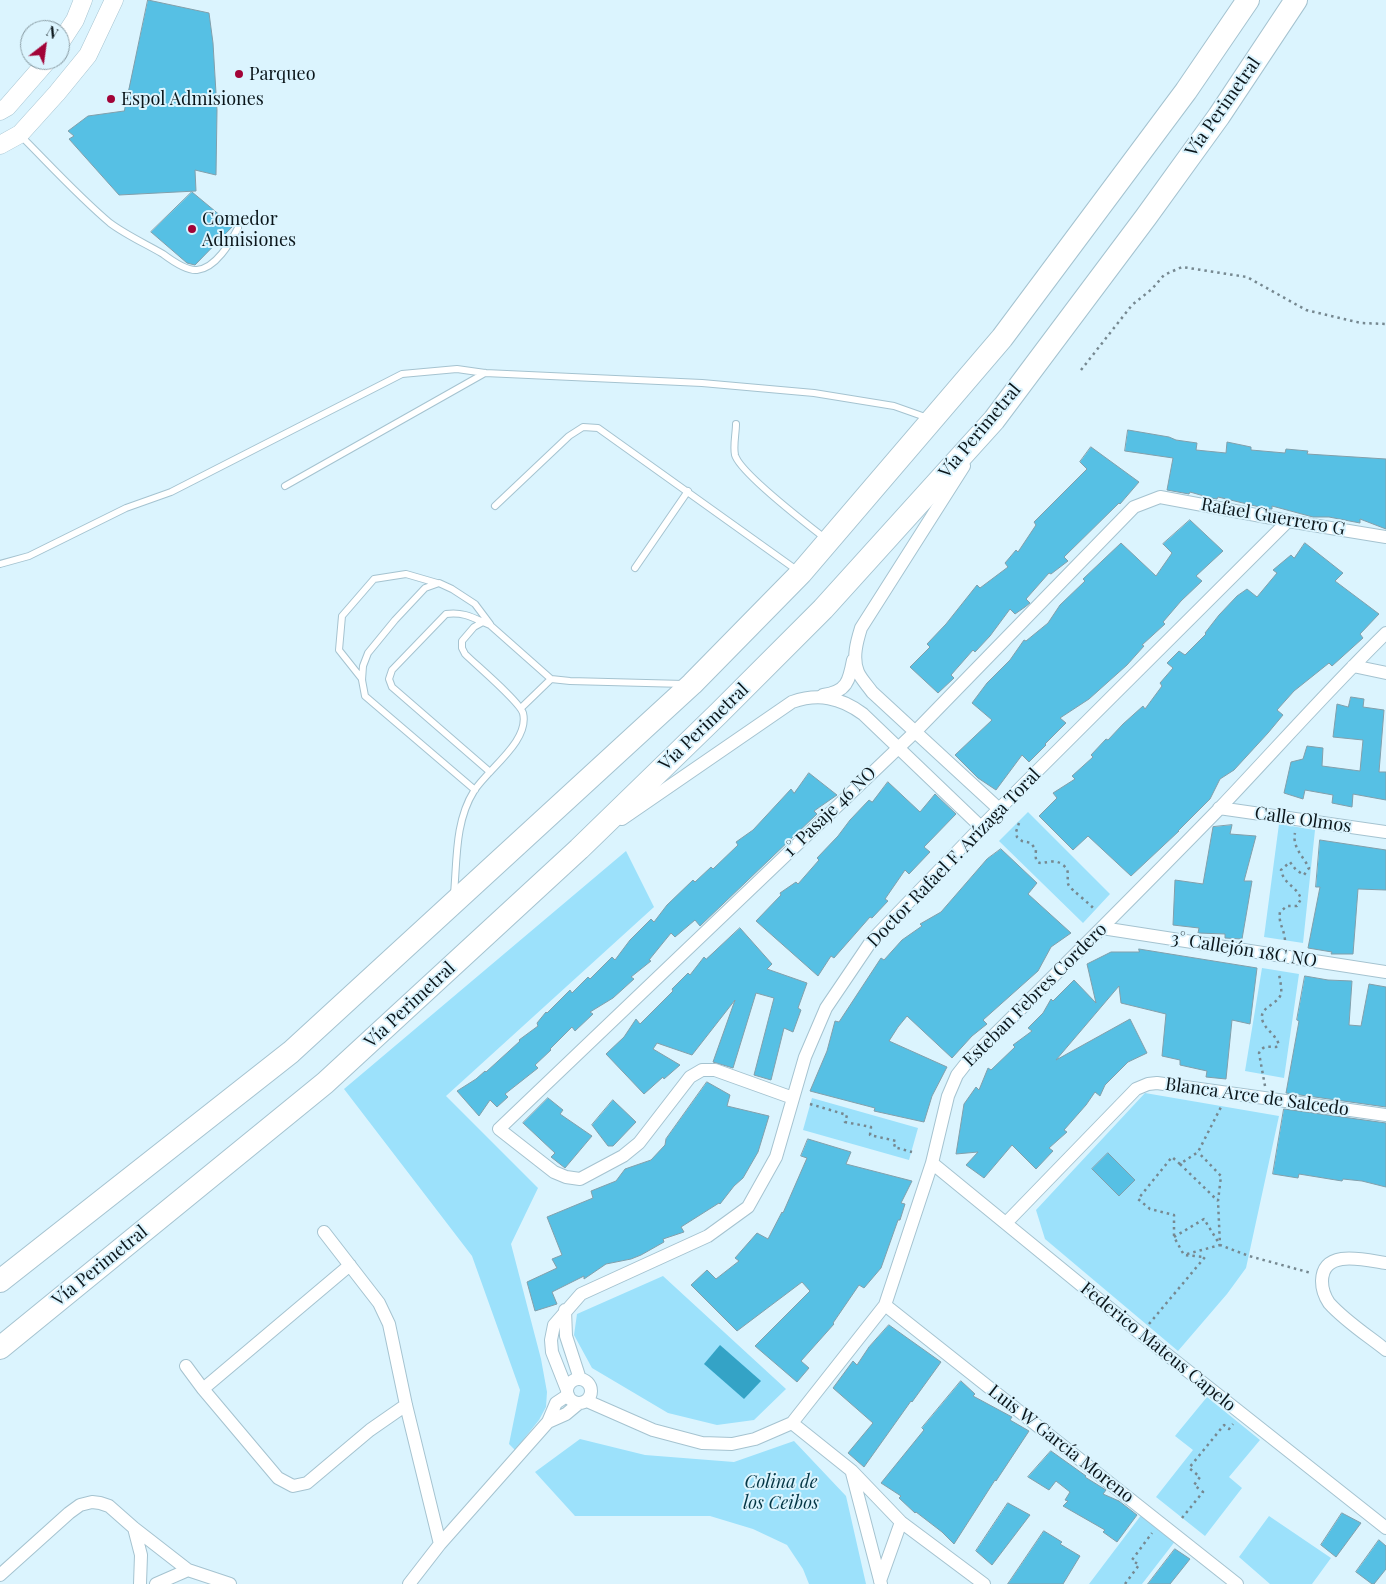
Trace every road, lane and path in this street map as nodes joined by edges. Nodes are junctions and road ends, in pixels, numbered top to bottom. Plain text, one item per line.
1 (83, 0) edge
2 (114, 0) edge
3 (1248, 0) edge
4 (1296, 0) edge
5 (70, 28) edge
6 (39, 70) edge
7 (0, 111) edge
8 (20, 134) junction
9 (0, 145) edge
10 (238, 228) dead end
11 (1386, 324) edge
12 (1081, 370) dead end
13 (485, 372) junction
14 (932, 419) junction
15 (994, 420) junction
16 (736, 424) dead end
17 (285, 486) dead end
18 (688, 491) junction
19 (1160, 497) joint
20 (495, 506) dead end
21 (1288, 521) junction
22 (1386, 537) edge
23 (828, 542) junction
24 (0, 564) edge
25 (635, 568) dead end
26 (801, 573) junction
27 (438, 584) junction
28 (483, 622) junction
29 (490, 624) junction
30 (1386, 633) edge
31 (857, 646) junction
32 (1352, 666) junction
33 (1386, 673) edge
34 (551, 679) junction
35 (362, 680) junction
36 (692, 684) junction
37 (815, 697) junction
38 (521, 708) junction
39 (915, 732) junction
40 (898, 748) junction
41 (490, 772) junction
42 (475, 790) junction
43 (1219, 808) junction
44 (999, 809) junction
45 (1019, 822) dead end
46 (981, 826) junction
47 (1296, 827) dead end
48 (1386, 832) edge
49 (579, 849) junction
50 (453, 903) junction
51 (1095, 910) dead end
52 (1102, 928) junction
53 (1284, 940) dead end
54 (1386, 972) edge
55 (1279, 974) dead end
56 (1228, 1094) junction
57 (793, 1098) junction
58 (1268, 1099) junction
59 (810, 1104) dead end
60 (1386, 1115) edge
61 (912, 1152) dead end
62 (1198, 1152) junction
63 (932, 1163) junction
64 (1180, 1164) junction
65 (1218, 1201) junction
66 (1006, 1223) junction
67 (324, 1232) dead end
68 (1174, 1237) junction
69 (1220, 1245) junction
70 (1184, 1255) junction
71 (1386, 1262) edge
72 (350, 1265) junction
73 (1323, 1276) junction
74 (0, 1281) edge
75 (885, 1304) junction
76 (565, 1310) junction
77 (1141, 1334) junction
78 (0, 1348) edge
79 (1386, 1350) edge
80 (186, 1366) dead end
81 (580, 1379) junction
82 (203, 1389) junction
83 (567, 1393) junction
84 (583, 1402) junction
85 (406, 1405) junction
86 (1236, 1421) dead end
87 (548, 1422) junction
88 (792, 1423) junction
89 (852, 1471) junction
90 (1182, 1518) dead end
91 (901, 1522) junction
92 (1157, 1526) dead end
93 (134, 1528) junction
94 (1386, 1528) edge
95 (440, 1544) junction
96 (188, 1570) junction
97 (0, 1575) edge
98 (881, 1583) edge
99 (140, 1584) edge
100 (156, 1584) edge
101 (230, 1584) edge
102 (409, 1584) edge
103 (984, 1584) edge
104 (1125, 1584) edge
105 (1237, 1584) edge

1 - 5 main road
2 - 8 main road
3 - 14 highway
4 - 15 highway, Vía Perimetral
6 - 7 main road
8 - 9 main road
8 - 10 lane
11 - 12 path
13 - 14 lane
13 - 17 lane
13 - 24 lane
14 - 23 highway
15 - 31 street
15 - 49 highway, Vía Perimetral
16 - 23 lane
18 - 20 lane
18 - 25 lane
18 - 26 lane
19 - 21 street, Rafael Guerrero G
19 - 39 street, 1° Pasaje 46 NO
21 - 22 street, Rafael Guerrero G
21 - 44 street, Doctor Rafael F. Arízaga Toral
23 - 26 highway
26 - 36 highway
27 - 29 lane
27 - 35 lane
27 - 35 lane
28 - 29 lane
28 - 38 lane
28 - 41 lane
29 - 34 lane
30 - 32 street, Esteban Febres Cordero
31 - 37 street
31 - 39 street
32 - 33 street
32 - 43 street, Esteban Febres Cordero
34 - 36 lane
34 - 38 lane
35 - 42 lane
36 - 50 highway
37 - 40 street
37 - 49 street
38 - 41 lane
39 - 40 street, 1° Pasaje 46 NO
39 - 44 street
40 - 46 street
40 - 57 street, 1° Pasaje 46 NO
41 - 42 lane
42 - 50 lane
43 - 48 street, Calle Olmos
43 - 52 street, Esteban Febres Cordero
44 - 46 street, Doctor Rafael F. Arízaga Toral
45 - 51 path
46 - 57 street, Doctor Rafael F. Arízaga Toral
47 - 53 path
49 - 78 highway, Vía Perimetral
50 - 74 highway
52 - 54 street, 3° Callejón 18C NO
52 - 63 street, Esteban Febres Cordero
55 - 58 path
56 - 58 street, Blanca Arce de Salcedo
56 - 62 path
56 - 66 street, Blanca Arce de Salcedo
57 - 76 street, Doctor Rafael F. Arízaga Toral
58 - 60 street, Blanca Arce de Salcedo
59 - 61 path
62 - 64 path
62 - 65 path
63 - 66 street, Federico Mateus Capelo
63 - 75 street, Esteban Febres Cordero
64 - 65 path
64 - 68 path
65 - 69 path
66 - 77 street, Federico Mateus Capelo
67 - 72 street
68 - 69 path
68 - 70 path
69 - 70 path
69 - 73 path
70 - 77 path
71 - 73 street
72 - 82 street
72 - 85 street
73 - 79 street
75 - 88 street, Esteban Febres Cordero
75 - 105 street, Luis W García Moreno
76 - 81 street
76 - 83 street, Doctor Rafael F. Arízaga Toral
77 - 94 street, Federico Mateus Capelo
80 - 82 street
81 - 83 street
81 - 84 street
82 - 85 street
83 - 84 street
83 - 87 street
84 - 87 street
84 - 88 street
85 - 95 street
86 - 90 path
87 - 95 street
88 - 89 street
89 - 91 street
89 - 98 street
91 - 98 street
91 - 103 street
92 - 104 path
93 - 96 street
93 - 97 street
93 - 99 street
95 - 102 street
96 - 100 street
96 - 101 street

